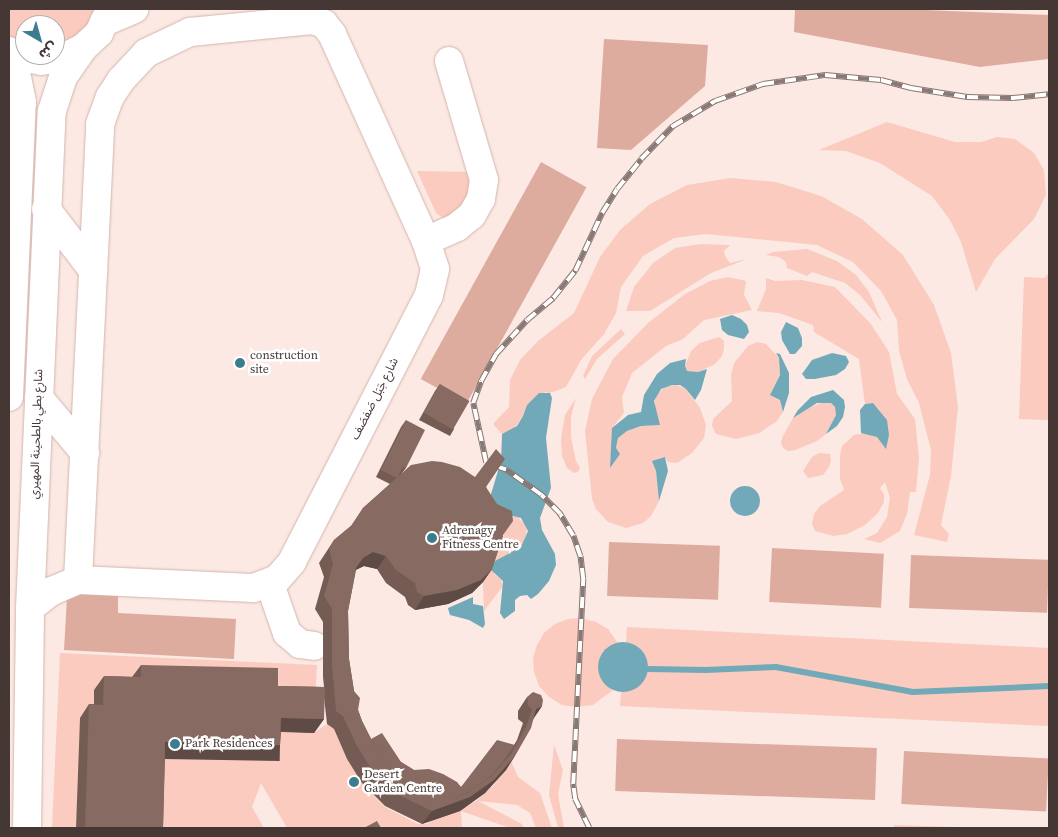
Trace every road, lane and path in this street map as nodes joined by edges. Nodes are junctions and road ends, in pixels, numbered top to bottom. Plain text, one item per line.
1 (134, 9) edge
2 (107, 16) edge
3 (289, 16) edge
4 (323, 19) edge
5 (83, 48) junction
6 (10, 52) edge
7 (449, 61) dead end
8 (13, 197) edge
9 (46, 209) junction
10 (96, 211) junction
11 (426, 240) junction
12 (93, 270) junction
13 (87, 395) junction
14 (9, 397) edge
15 (39, 398) junction
16 (84, 453) junction
17 (78, 580) junction
18 (270, 584) junction
19 (30, 608) junction
20 (314, 646) dead end
21 (27, 828) edge

1 - 2 street
2 - 5 street
3 - 4 street, شارع جَبَل صَفصَف
3 - 10 street, شارع جَبَل صَفصَف
4 - 11 street, شارع جَبَل صَفصَف
5 - 6 street
5 - 9 street, شارع بطي بالطحينة المهيري
6 - 8 street
7 - 11 street
8 - 14 street
9 - 10 street
9 - 12 street
9 - 15 street, شارع بطي بالطحينة المهيري
10 - 12 street, شارع جَبَل صَفصَف
11 - 18 street, شارع جَبَل صَفصَف
12 - 13 street, شارع جَبَل صَفصَف
13 - 15 street
13 - 16 street, شارع جَبَل صَفصَف
15 - 16 street
15 - 19 street, شارع بطي بالطحينة المهيري
16 - 17 street, شارع جَبَل صَفصَف
17 - 18 street
17 - 19 street
18 - 20 street
19 - 21 street, شارع بطي بالطحينة المهيري

